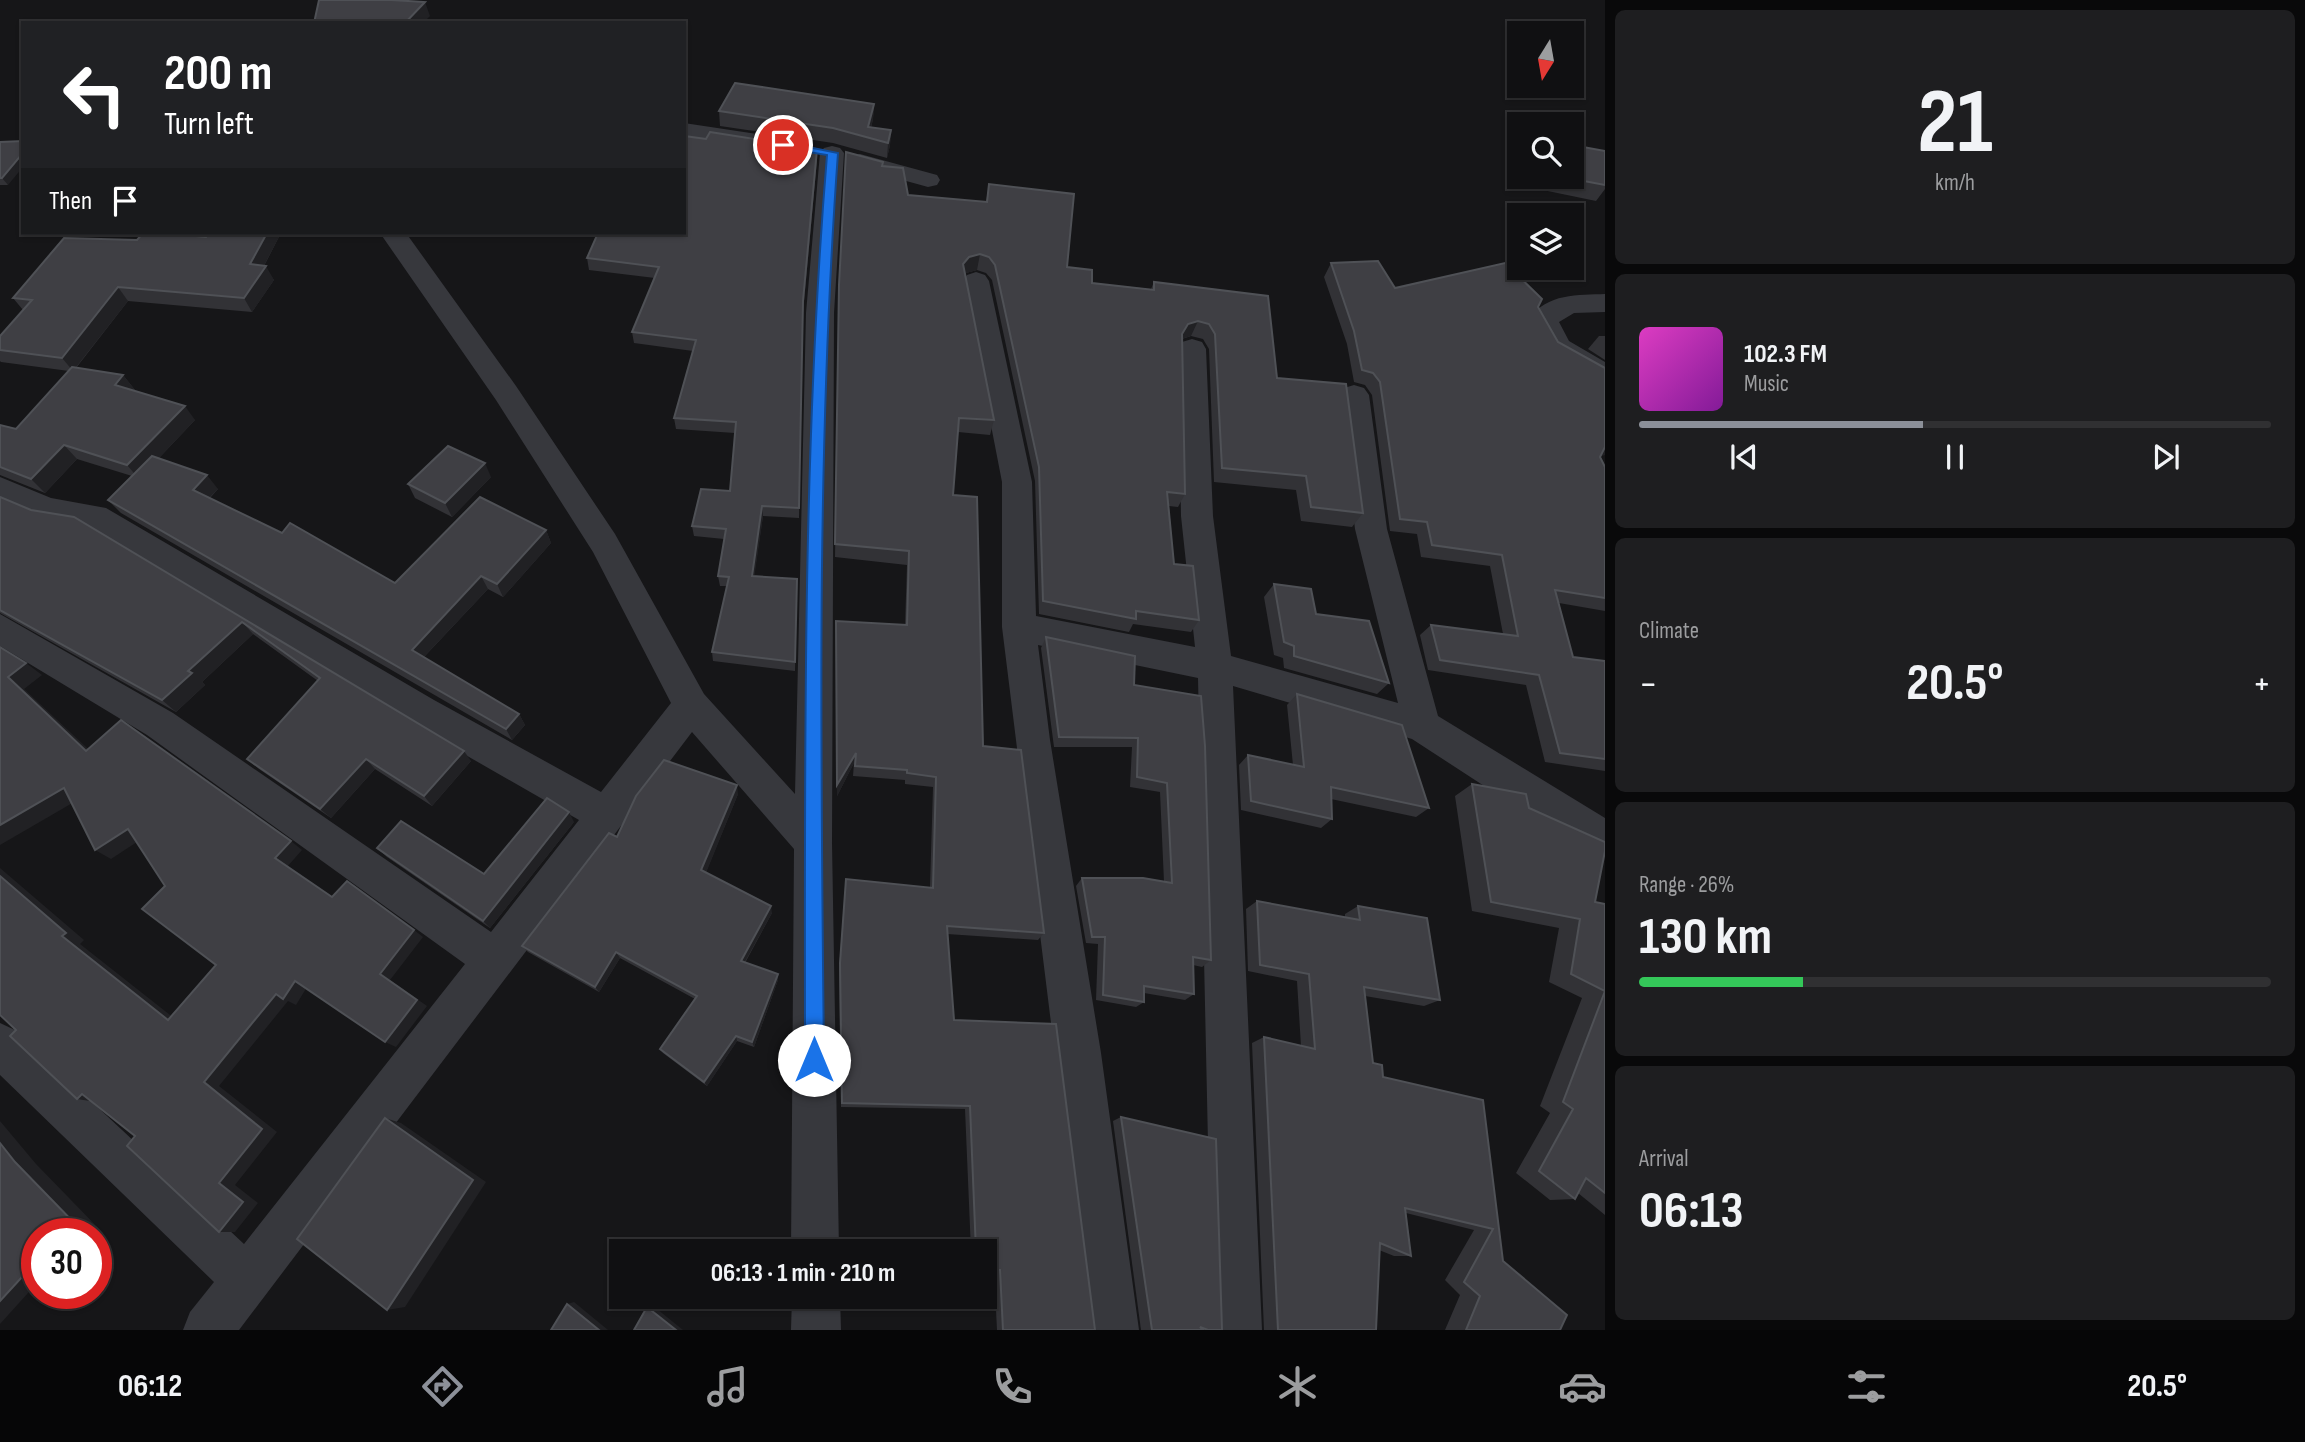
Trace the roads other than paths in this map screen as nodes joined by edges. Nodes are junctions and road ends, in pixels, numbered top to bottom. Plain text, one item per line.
1 (686, 130) edge
2 (778, 144) edge
3 (928, 180) dead end
4 (394, 235) edge
5 (976, 281) dead end
6 (1605, 303) edge
7 (1192, 349) dead end
8 (1605, 375) edge
9 (1354, 395) dead end
10 (0, 489) edge
11 (1019, 627) junction
12 (0, 628) edge
13 (1215, 666) junction
14 (691, 705) junction
15 (1422, 726) junction
16 (605, 815) junction
17 (1605, 838) edge
18 (813, 843) junction
19 (494, 959) junction
20 (0, 1045) edge
21 (815, 1239) edge
22 (247, 1280) junction
23 (816, 1309) edge
24 (208, 1330) edge
25 (816, 1330) edge
26 (1114, 1330) edge
27 (1237, 1330) edge

1 - 2 street
3 - 18 street
4 - 14 street
5 - 11 street
6 - 8 street
7 - 13 street
9 - 15 street
10 - 16 street
11 - 13 street
11 - 26 street
12 - 19 street
13 - 15 street
13 - 27 street
14 - 16 street
14 - 18 street
15 - 17 street
16 - 19 street
18 - 21 street
19 - 22 street
20 - 22 street
22 - 24 street
23 - 25 street

